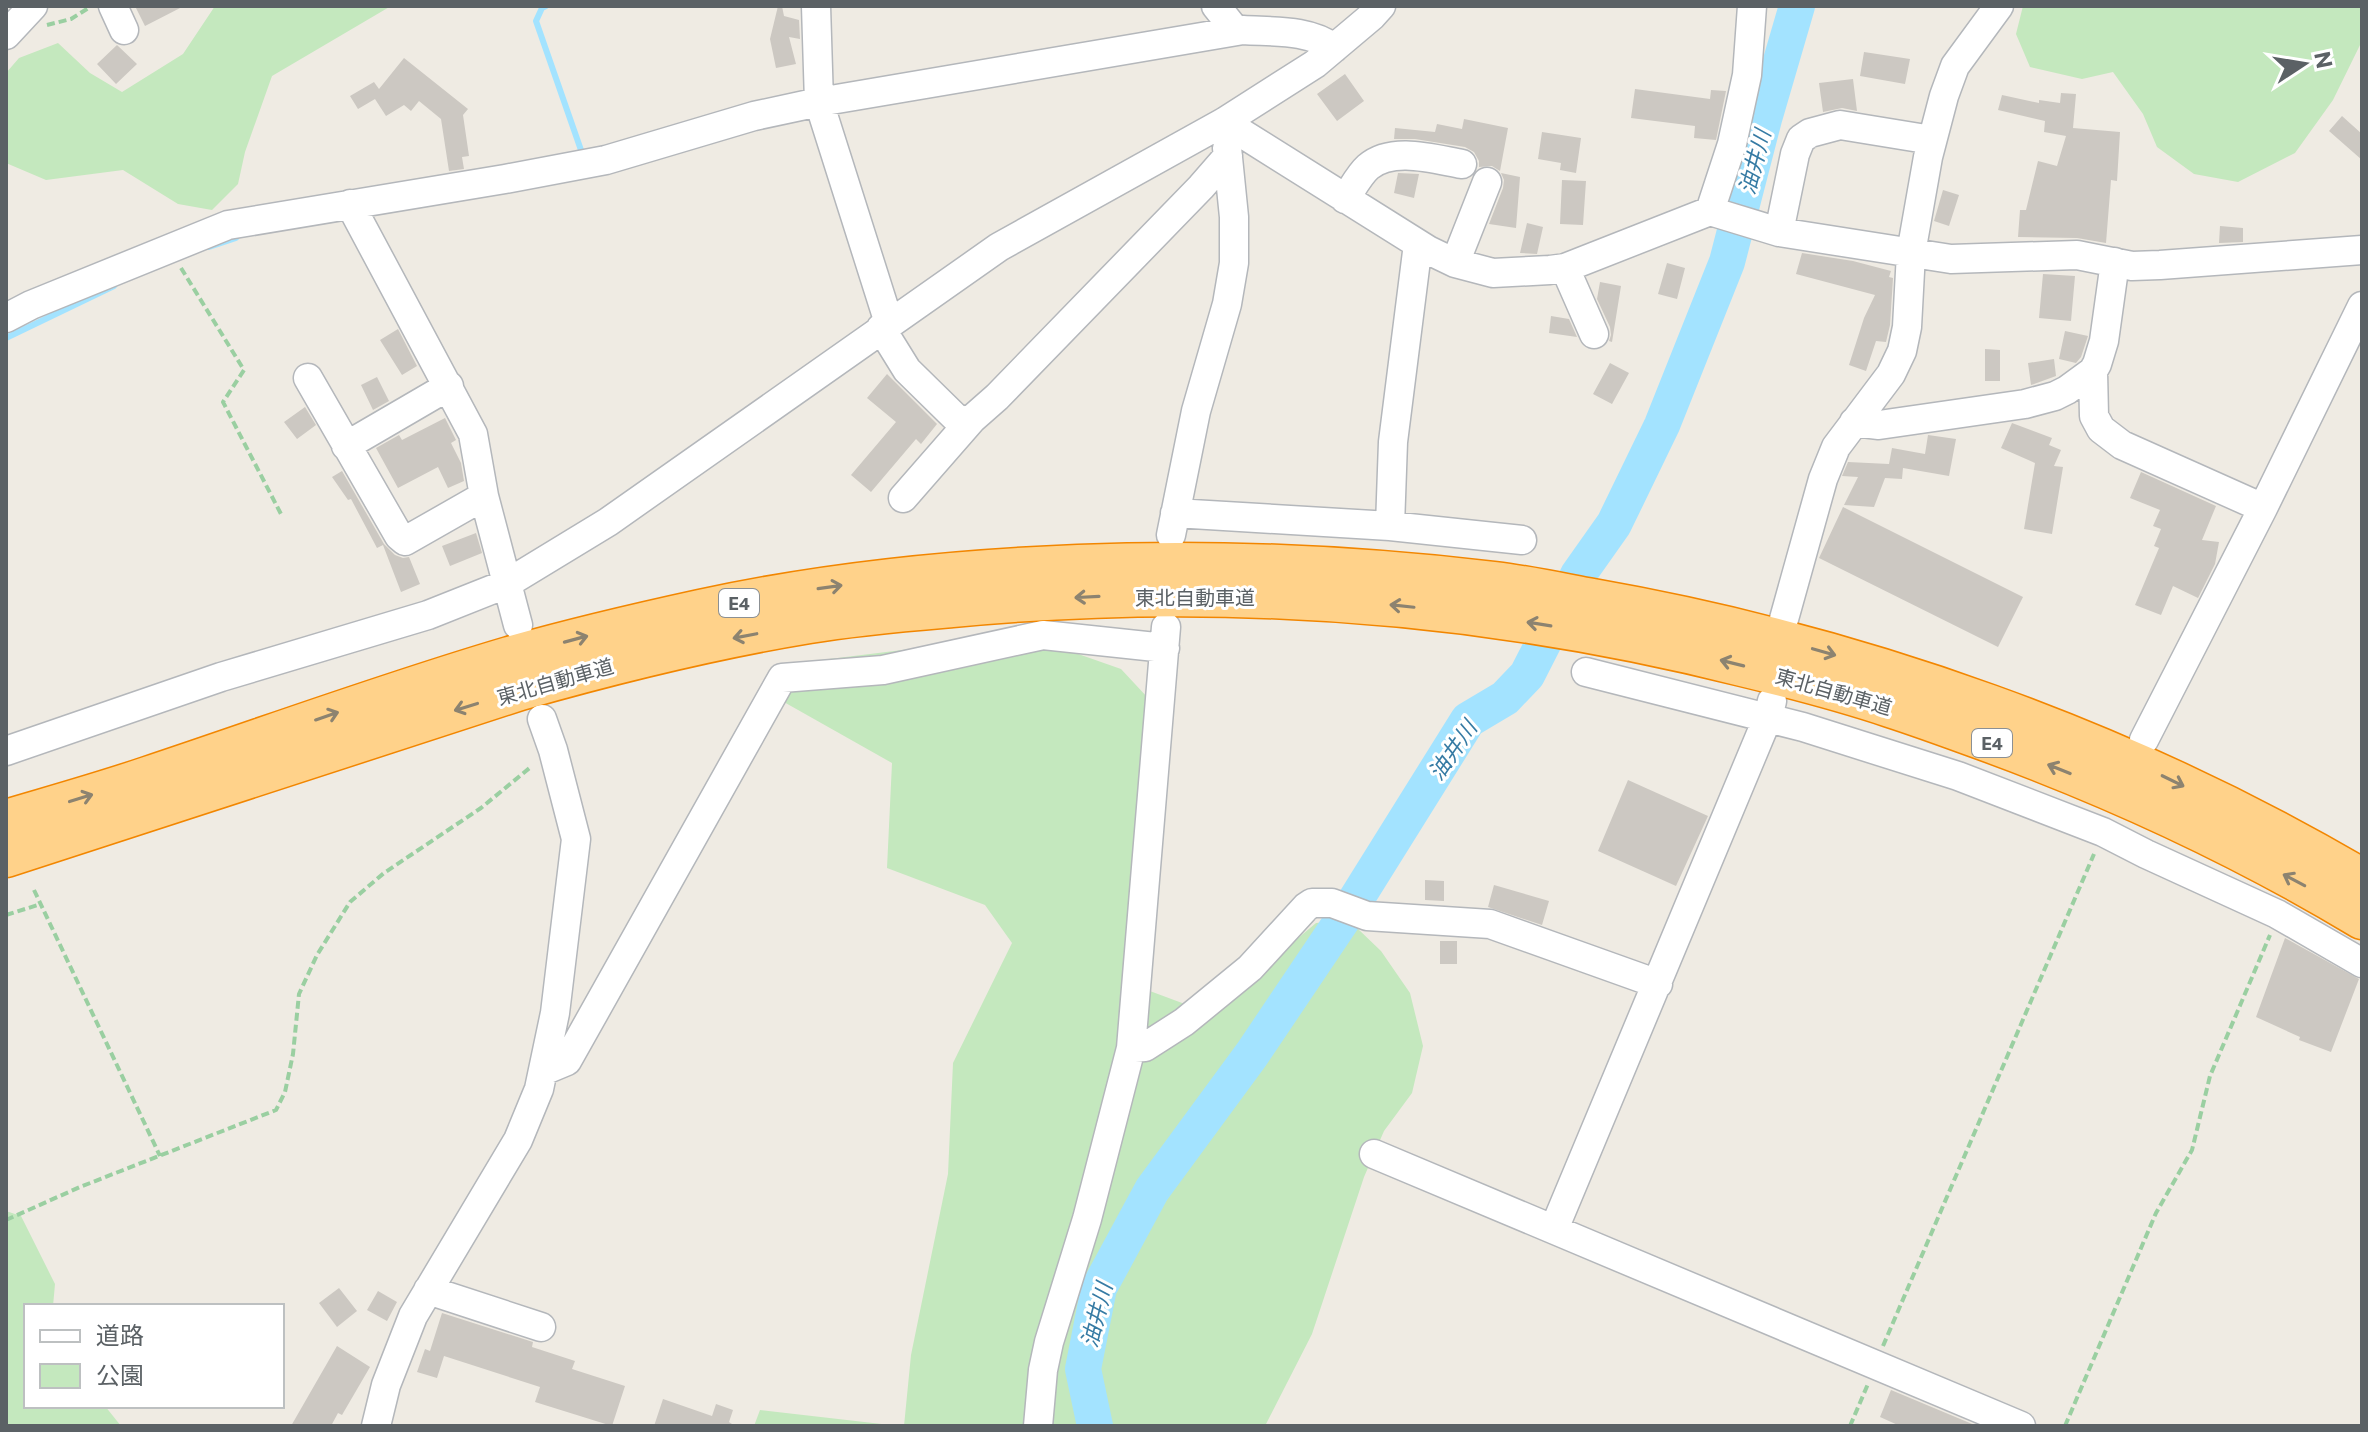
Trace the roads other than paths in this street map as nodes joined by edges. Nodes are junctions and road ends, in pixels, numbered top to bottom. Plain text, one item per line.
1 (33, 6) edge
2 (816, 6) edge
3 (1216, 6) edge
4 (1381, 6) edge
5 (1752, 6) edge
6 (1999, 6) edge
7 (1236, 31) junction
8 (6, 35) edge
9 (1334, 48) junction
10 (819, 102) junction
11 (1224, 122) junction
12 (1932, 140) junction
13 (1228, 156) junction
14 (1462, 164) dead end
15 (1487, 182) dead end
16 (1345, 199) junction
17 (350, 204) junction
18 (1720, 215) junction
19 (1773, 230) junction
20 (1418, 244) junction
21 (2362, 250) edge
22 (1911, 253) junction
23 (2115, 262) junction
24 (1455, 263) junction
25 (1565, 268) junction
26 (2362, 306) edge
27 (6, 318) edge
28 (885, 326) junction
29 (1594, 334) dead end
30 (2093, 371) junction
31 (308, 378) dead end
32 (449, 386) junction
33 (972, 419) junction
34 (1854, 422) junction
35 (346, 446) junction
36 (484, 496) junction
37 (903, 498) dead end
38 (2263, 508) junction
39 (1390, 526) junction
40 (1522, 540) dead end
41 (506, 584) junction
42 (1491, 599) junction
43 (1605, 618) junction
44 (1784, 619) dead end
45 (518, 625) dead end
46 (1586, 672) dead end
47 (1770, 709) junction
48 (542, 719) dead end
49 (2144, 740) dead end
50 (6, 751) edge
51 (6, 820) edge
52 (6, 857) edge
53 (2362, 879) edge
54 (2362, 919) edge
55 (2362, 963) edge
56 (1658, 984) junction
57 (1131, 1048) junction
58 (543, 1071) junction
59 (1374, 1154) dead end
60 (1554, 1229) junction
61 (428, 1290) junction
62 (541, 1327) dead end
63 (376, 1426) edge
64 (1038, 1426) edge
65 (2021, 1426) edge

1 - 8 street
2 - 10 street
3 - 7 street
4 - 9 street
5 - 18 street
6 - 12 street
7 - 9 street
7 - 10 street
9 - 11 street
10 - 17 street
10 - 28 street
11 - 13 street
11 - 16 street
11 - 28 street
12 - 19 street
12 - 22 street
13 - 33 street
13 - 39 street
14 - 16 street
15 - 24 street
16 - 20 street
17 - 27 street
17 - 32 street
18 - 19 street
18 - 25 street
19 - 22 street
20 - 24 street
20 - 39 street
21 - 23 street
22 - 23 street
22 - 34 street
23 - 30 street
24 - 25 street
25 - 29 street
26 - 38 street
28 - 33 street
28 - 41 street
30 - 34 street
30 - 38 street
31 - 35 street
32 - 35 street
32 - 36 street
33 - 37 street
34 - 44 street
35 - 36 street
36 - 41 street
38 - 49 street
39 - 40 street
41 - 45 street
41 - 50 street
42 - 43 highway, 東北自動車道 / E4
51 -> 42 highway, 東北自動車道 / E4
42 -> 52 highway, 東北自動車道 / E4
43 -> 53 highway, 東北自動車道 / E4
54 -> 43 highway, 東北自動車道 / E4
46 - 47 street
47 - 55 street
47 - 56 street
48 - 58 street
56 - 57 street
56 - 60 street
57 - 58 street
57 - 64 street
58 - 61 street
59 - 60 street
60 - 65 street
61 - 62 street
61 - 63 street

